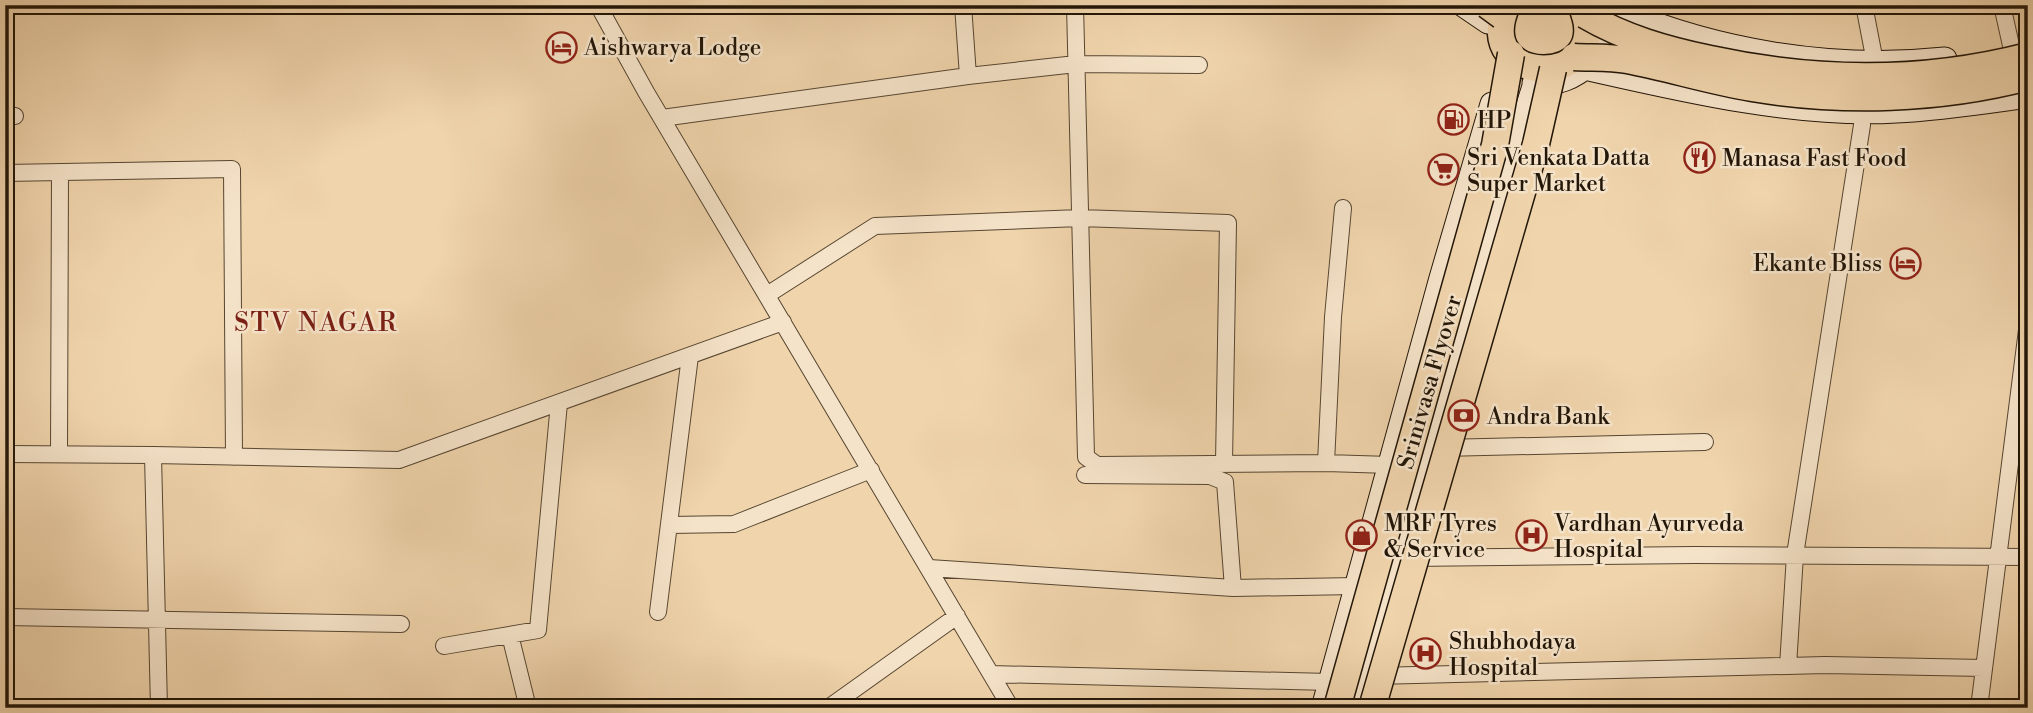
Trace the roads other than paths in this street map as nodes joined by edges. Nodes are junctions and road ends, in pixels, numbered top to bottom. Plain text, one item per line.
1 (598, 5) edge
2 (963, 5) edge
3 (1075, 5) edge
4 (1463, 5) edge
5 (1864, 5) edge
6 (2002, 5) edge
7 (1593, 8) edge
8 (1495, 11) edge
9 (2022, 51) edge
10 (1507, 60) junction
11 (1867, 62) junction
12 (1076, 64) junction
13 (1199, 65) dead end
14 (1562, 69) junction
15 (968, 76) junction
16 (2028, 77) edge
17 (2028, 96) edge
18 (1861, 110) junction
19 (662, 118) junction
20 (60, 172) junction
21 (5, 173) edge
22 (1343, 208) dead end
23 (1080, 218) junction
24 (767, 295) junction
25 (2028, 321) edge
26 (783, 322) junction
27 (690, 356) junction
28 (559, 403) junction
29 (1705, 442) dead end
30 (1429, 448) junction
31 (5, 454) edge
32 (59, 454) junction
33 (153, 455) junction
34 (234, 457) junction
35 (1224, 463) junction
36 (1326, 463) junction
37 (1390, 465) junction
38 (871, 470) junction
39 (1085, 475) dead end
40 (669, 525) junction
41 (1795, 555) junction
42 (1998, 555) junction
43 (2028, 556) edge
44 (1398, 559) junction
45 (929, 568) junction
46 (1356, 586) junction
47 (1233, 588) junction
48 (658, 611) dead end
49 (957, 616) junction
50 (5, 617) edge
51 (155, 620) junction
52 (401, 624) dead end
53 (510, 635) junction
54 (444, 646) dead end
55 (1788, 666) junction
56 (1984, 668) junction
57 (991, 674) junction
58 (1365, 676) junction
59 (1334, 695) edge
60 (159, 708) edge
61 (528, 708) edge
62 (828, 708) edge
63 (1011, 708) edge
64 (1323, 708) edge
65 (1357, 708) edge
66 (1372, 708) edge
67 (1979, 708) edge

1 - 19 street
2 - 15 street
3 - 12 street
4 - 8 street
5 - 11 street
6 - 9 street
7 - 9 main road, bridge
7 - 11 street
7 - 14 main road, Srinivasa Flyover
8 - 10 main road, Srinivasa Flyover
9 - 11 street
10 - 14 main road
10 - 37 street
10 - 59 main road, Srinivasa Flyover, bridge
11 - 18 street
12 - 13 street
12 - 15 street
12 - 23 street
14 - 16 main road, bridge
14 - 18 street
14 - 30 street
14 - 66 main road, Srinivasa Flyover, bridge
15 - 19 street
17 - 18 street
18 - 41 street
19 - 24 street
20 - 21 street
20 - 32 street
20 - 34 street
22 - 36 street
23 - 24 street
23 - 35 street
23 - 35 street
24 - 26 street
25 - 42 street
26 - 27 street
26 - 38 street
27 - 28 street
27 - 40 street
28 - 34 street
28 - 53 street
29 - 30 street
30 - 44 street
31 - 32 street
32 - 33 street
33 - 34 street
33 - 51 street
35 - 36 street
36 - 37 street
37 - 46 street
38 - 40 street
38 - 45 street
39 - 47 street
40 - 48 street
41 - 42 street
41 - 44 street
41 - 55 street
42 - 43 street
42 - 56 street
44 - 58 street
45 - 47 street
45 - 49 street
46 - 47 street
46 - 59 street
49 - 57 street
49 - 62 street
50 - 51 street
51 - 52 street
51 - 60 street
53 - 54 street
53 - 61 street
55 - 56 street
55 - 58 street
56 - 67 street
57 - 59 street
57 - 63 street
58 - 65 street
59 - 64 street

